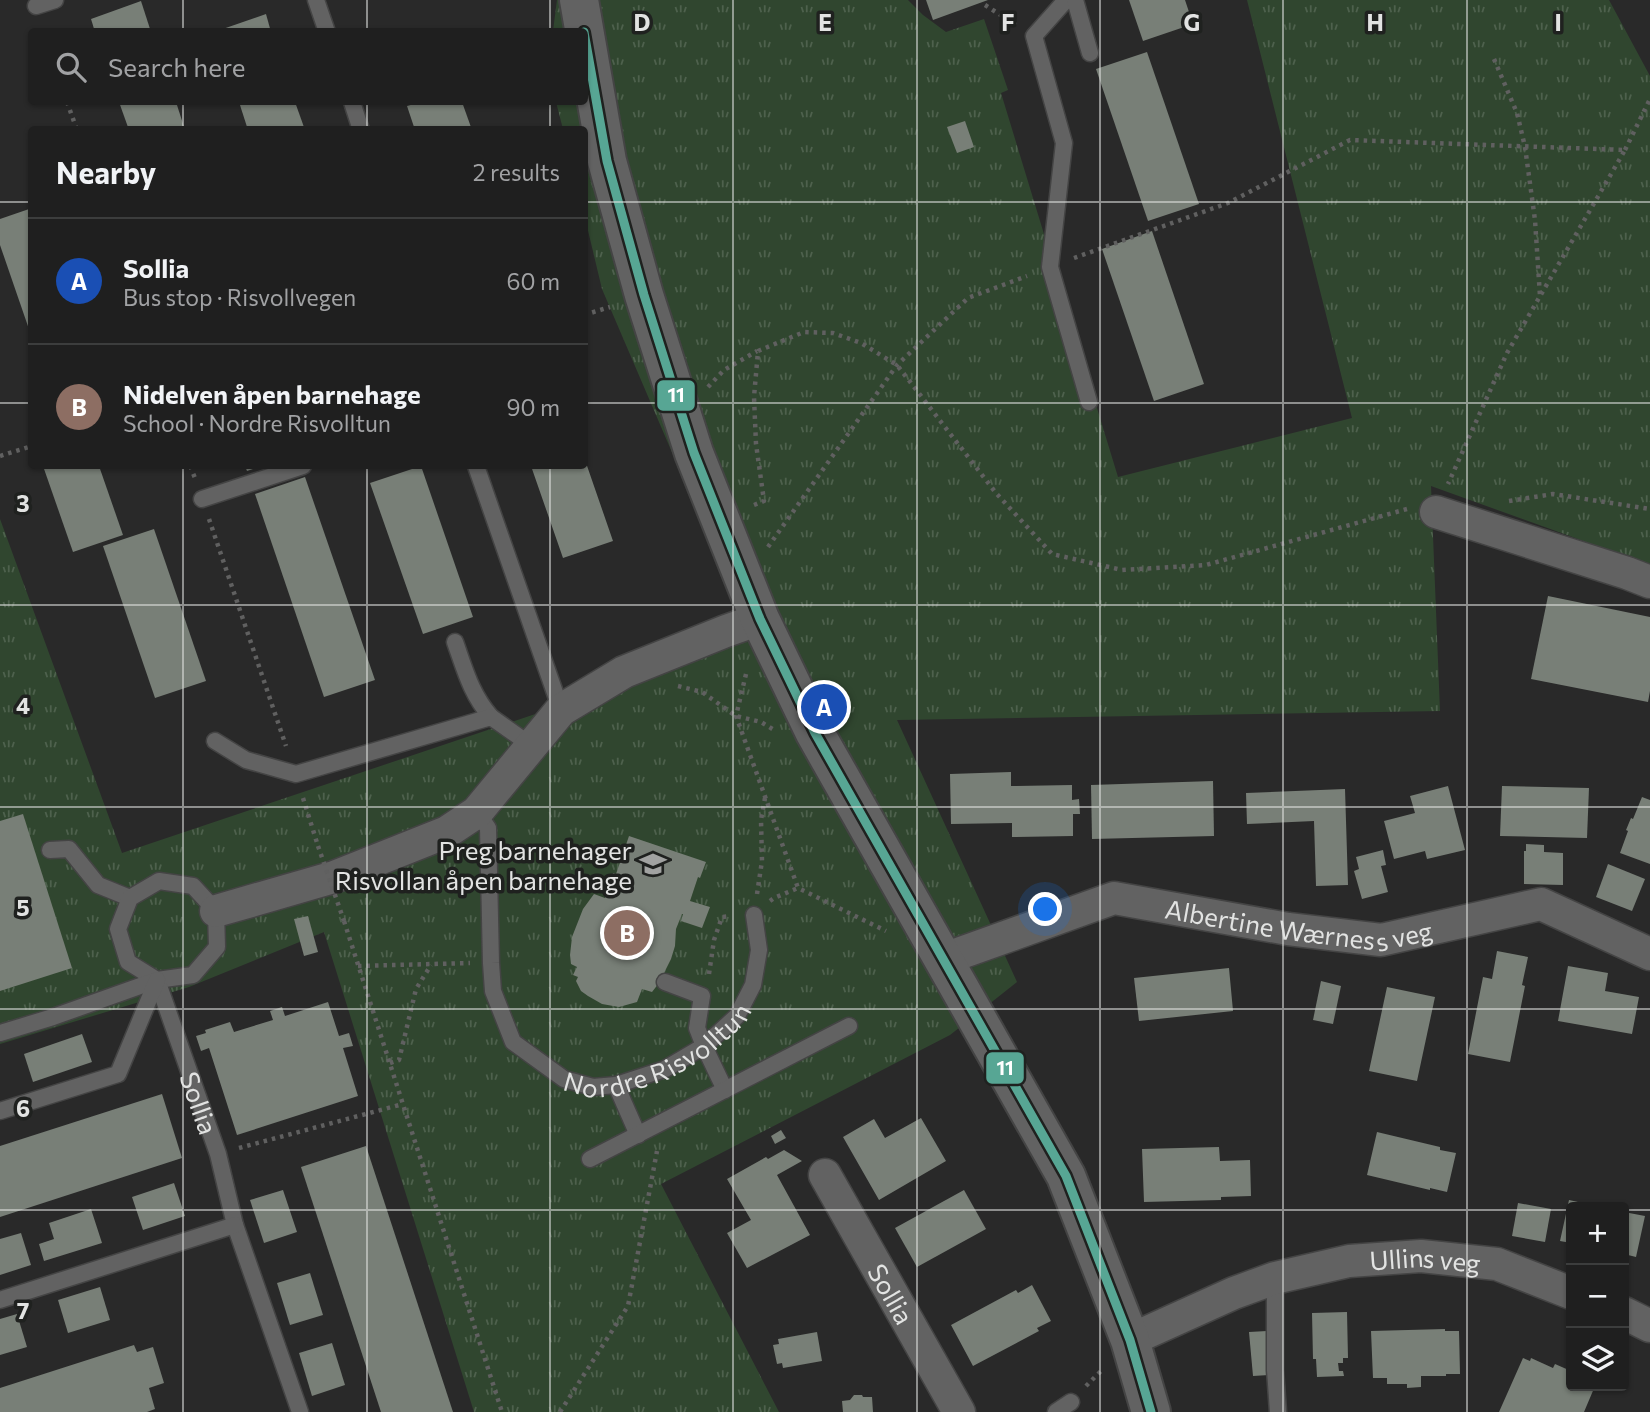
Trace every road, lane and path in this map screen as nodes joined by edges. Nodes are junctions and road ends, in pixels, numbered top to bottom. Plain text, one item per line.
1 (54, 0) edge
2 (316, 0) edge
3 (579, 0) edge
4 (1066, 0) edge
5 (1075, 0) edge
6 (985, 5) dead end
7 (36, 6) dead end
8 (326, 28) edge
9 (584, 28) edge
10 (1034, 36) junction
11 (588, 52) edge
12 (1090, 53) dead end
13 (1494, 59) dead end
14 (1650, 99) edge
15 (69, 105) edge
16 (353, 105) edge
17 (76, 126) edge
18 (360, 126) edge
19 (1525, 147) junction
20 (1625, 150) junction
21 (1050, 267) junction
22 (1540, 297) junction
23 (606, 308) dead end
24 (588, 314) edge
25 (758, 351) junction
26 (897, 365) junction
27 (677, 401) junction
28 (1089, 402) dead end
29 (28, 447) edge
30 (0, 456) edge
31 (191, 469) edge
32 (294, 469) edge
33 (477, 469) edge
34 (202, 499) junction
35 (1501, 502) dead end
36 (1650, 509) edge
37 (1436, 512) junction
38 (721, 520) junction
39 (739, 567) junction
40 (1650, 582) edge
41 (760, 619) junction
42 (455, 642) dead end
43 (676, 685) dead end
44 (562, 710) junction
45 (736, 716) junction
46 (491, 717) junction
47 (815, 733) junction
48 (215, 741) dead end
49 (532, 746) junction
50 (296, 774) junction
51 (765, 797) junction
52 (477, 812) junction
53 (50, 850) dead end
54 (798, 888) junction
55 (130, 898) junction
56 (774, 898) dead end
57 (216, 911) junction
58 (754, 915) joint
59 (895, 935) dead end
60 (714, 940) dead end
61 (1650, 954) edge
62 (944, 959) junction
63 (491, 963) junction
64 (432, 964) junction
65 (358, 966) junction
66 (157, 980) junction
67 (665, 982) dead end
68 (707, 984) dead end
69 (849, 1026) dead end
70 (0, 1033) edge
71 (704, 1046) junction
72 (390, 1063) junction
73 (616, 1085) junction
74 (725, 1090) junction
75 (403, 1104) junction
76 (0, 1111) edge
77 (657, 1125) junction
78 (638, 1135) junction
79 (218, 1154) junction
80 (590, 1160) dead end
81 (825, 1175) dead end
82 (235, 1225) junction
83 (1275, 1278) junction
84 (1566, 1291) edge
85 (0, 1300) edge
86 (1629, 1316) edge
87 (1650, 1326) edge
88 (1130, 1340) junction
89 (1071, 1402) dead end
90 (300, 1412) edge
91 (502, 1412) edge
92 (560, 1412) edge
93 (959, 1412) edge
94 (1056, 1412) edge
95 (1151, 1412) edge
96 (1278, 1412) edge

1 - 7 lane
2 - 8 lane
3 - 9 street
4 - 10 lane
5 - 12 lane
6 - 10 path
10 - 21 lane
11 - 27 street
13 - 19 path
14 - 20 path
15 - 17 path
16 - 18 lane
19 - 20 path
19 - 21 path
19 - 22 path
20 - 22 path
21 - 26 path
21 - 28 lane
22 - 37 path
23 - 24 path
25 - 26 path
25 - 27 path
25 - 38 path
26 - 37 path
26 - 39 path
27 - 38 street
29 - 30 path
31 - 34 path
32 - 34 lane
33 - 44 lane
34 - 50 path
35 - 36 path
37 - 40 street
38 - 39 street
39 - 41 street
41 - 44 street
41 - 45 path
41 - 47 street
42 - 46 lane
43 - 45 path
44 - 49 street
45 - 47 path
45 - 51 path
46 - 49 lane
46 - 50 lane
47 - 62 street
48 - 50 lane
49 - 52 street
50 - 65 path, bridge
51 - 54 path
51 - 58 path
52 - 57 street
52 - 63 lane, Nordre Risvolltun
53 - 55 lane
54 - 56 path
54 - 59 path
55 - 57 lane
55 - 66 lane
57 - 66 lane
58 - 71 lane, Nordre Risvolltun
60 - 68 path
61 - 62 street, Albertine Wærness veg
62 - 88 street
63 - 64 path
63 - 73 lane, Nordre Risvolltun
64 - 65 path
64 - 72 path
65 - 72 path
66 - 70 lane
66 - 76 lane
66 - 79 lane, Sollia
67 - 71 lane
69 - 74 lane
71 - 73 lane, Nordre Risvolltun
71 - 74 lane
72 - 75 path
73 - 78 lane
74 - 77 lane
75 - 79 path
75 - 91 path
77 - 78 lane
77 - 92 path
78 - 80 lane
79 - 82 lane, Sollia
81 - 93 street, Sollia
82 - 85 lane
82 - 90 lane, Sollia
83 - 84 street, Ullins veg
83 - 88 street, Ullins veg
83 - 96 lane
86 - 87 street
88 - 95 street
89 - 94 lane

